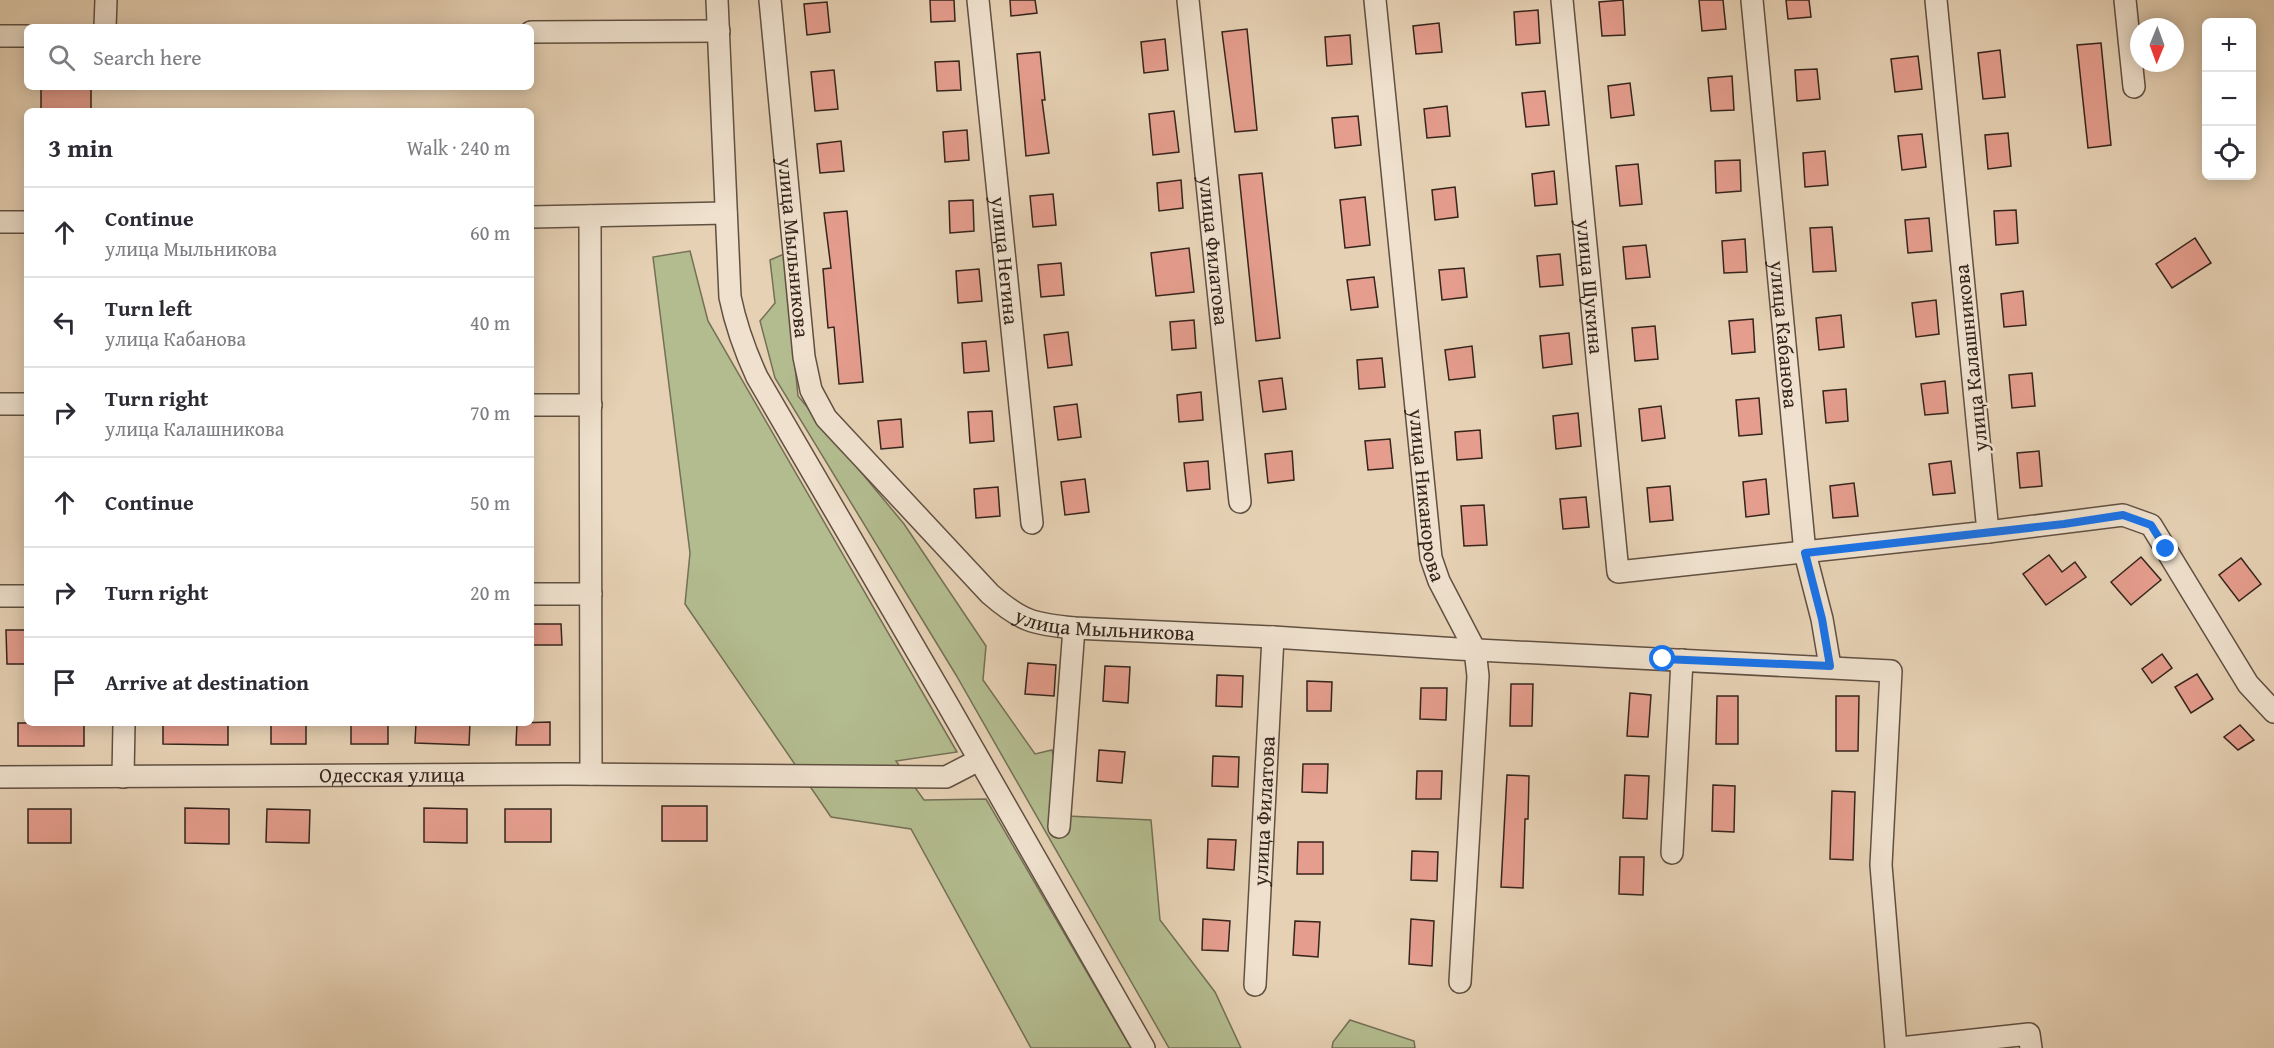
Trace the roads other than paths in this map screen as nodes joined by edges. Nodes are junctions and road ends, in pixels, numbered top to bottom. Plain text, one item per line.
1 (106, 0) edge
2 (717, 0) edge
3 (770, 0) edge
4 (978, 0) edge
5 (1188, 0) edge
6 (1375, 0) edge
7 (1562, 0) edge
8 (1752, 0) edge
9 (1936, 0) edge
10 (2125, 0) edge
11 (105, 24) edge
12 (719, 31) junction
13 (534, 32) edge
14 (0, 36) edge
15 (24, 36) edge
16 (2134, 87) dead end
17 (726, 213) junction
18 (590, 216) junction
19 (534, 217) edge
20 (0, 222) edge
21 (24, 222) edge
22 (0, 404) edge
23 (24, 404) edge
24 (534, 405) edge
25 (591, 405) junction
26 (1240, 502) dead end
27 (1032, 523) dead end
28 (1988, 532) junction
29 (1805, 553) junction
30 (534, 594) edge
31 (591, 594) junction
32 (0, 596) edge
33 (24, 596) edge
34 (1074, 628) junction
35 (1273, 637) junction
36 (1475, 650) junction
37 (1682, 660) junction
38 (1830, 666) junction
39 (2274, 712) edge
40 (124, 726) edge
41 (979, 760) junction
42 (591, 774) junction
43 (0, 777) edge
44 (123, 777) junction
45 (1059, 827) dead end
46 (1672, 853) dead end
47 (1460, 982) dead end
48 (1255, 985) dead end
49 (1144, 1048) edge
50 (1898, 1048) edge
51 (2031, 1048) edge

1 - 11 street
2 - 12 street
3 - 34 street, улица Мыльникова
4 - 27 street, улица Негина
5 - 26 street, улица Филатова
6 - 36 street, улица Никанорова
7 - 29 street, улица Щукина
8 - 29 street, улица Кабанова
9 - 28 street, улица Калашникова
10 - 16 street
12 - 13 street
12 - 17 street
14 - 15 street
17 - 18 street
17 - 41 street
18 - 19 street
18 - 25 street
20 - 21 street
22 - 23 street
24 - 25 street
25 - 31 street
28 - 29 street
28 - 39 street
29 - 38 street, улица Кабанова
30 - 31 street
31 - 42 street
32 - 33 street
34 - 35 street, улица Мыльникова
34 - 45 street
35 - 36 street, улица Мыльникова
35 - 48 street, улица Филатова
36 - 37 street, улица Мыльникова
36 - 47 street, улица Никанорова
37 - 38 street, улица Мыльникова
37 - 46 street
38 - 50 street, улица Мыльникова
40 - 44 street
41 - 42 street, Одесская улица
41 - 49 street
42 - 44 street, Одесская улица
43 - 44 street, Одесская улица
50 - 51 street

